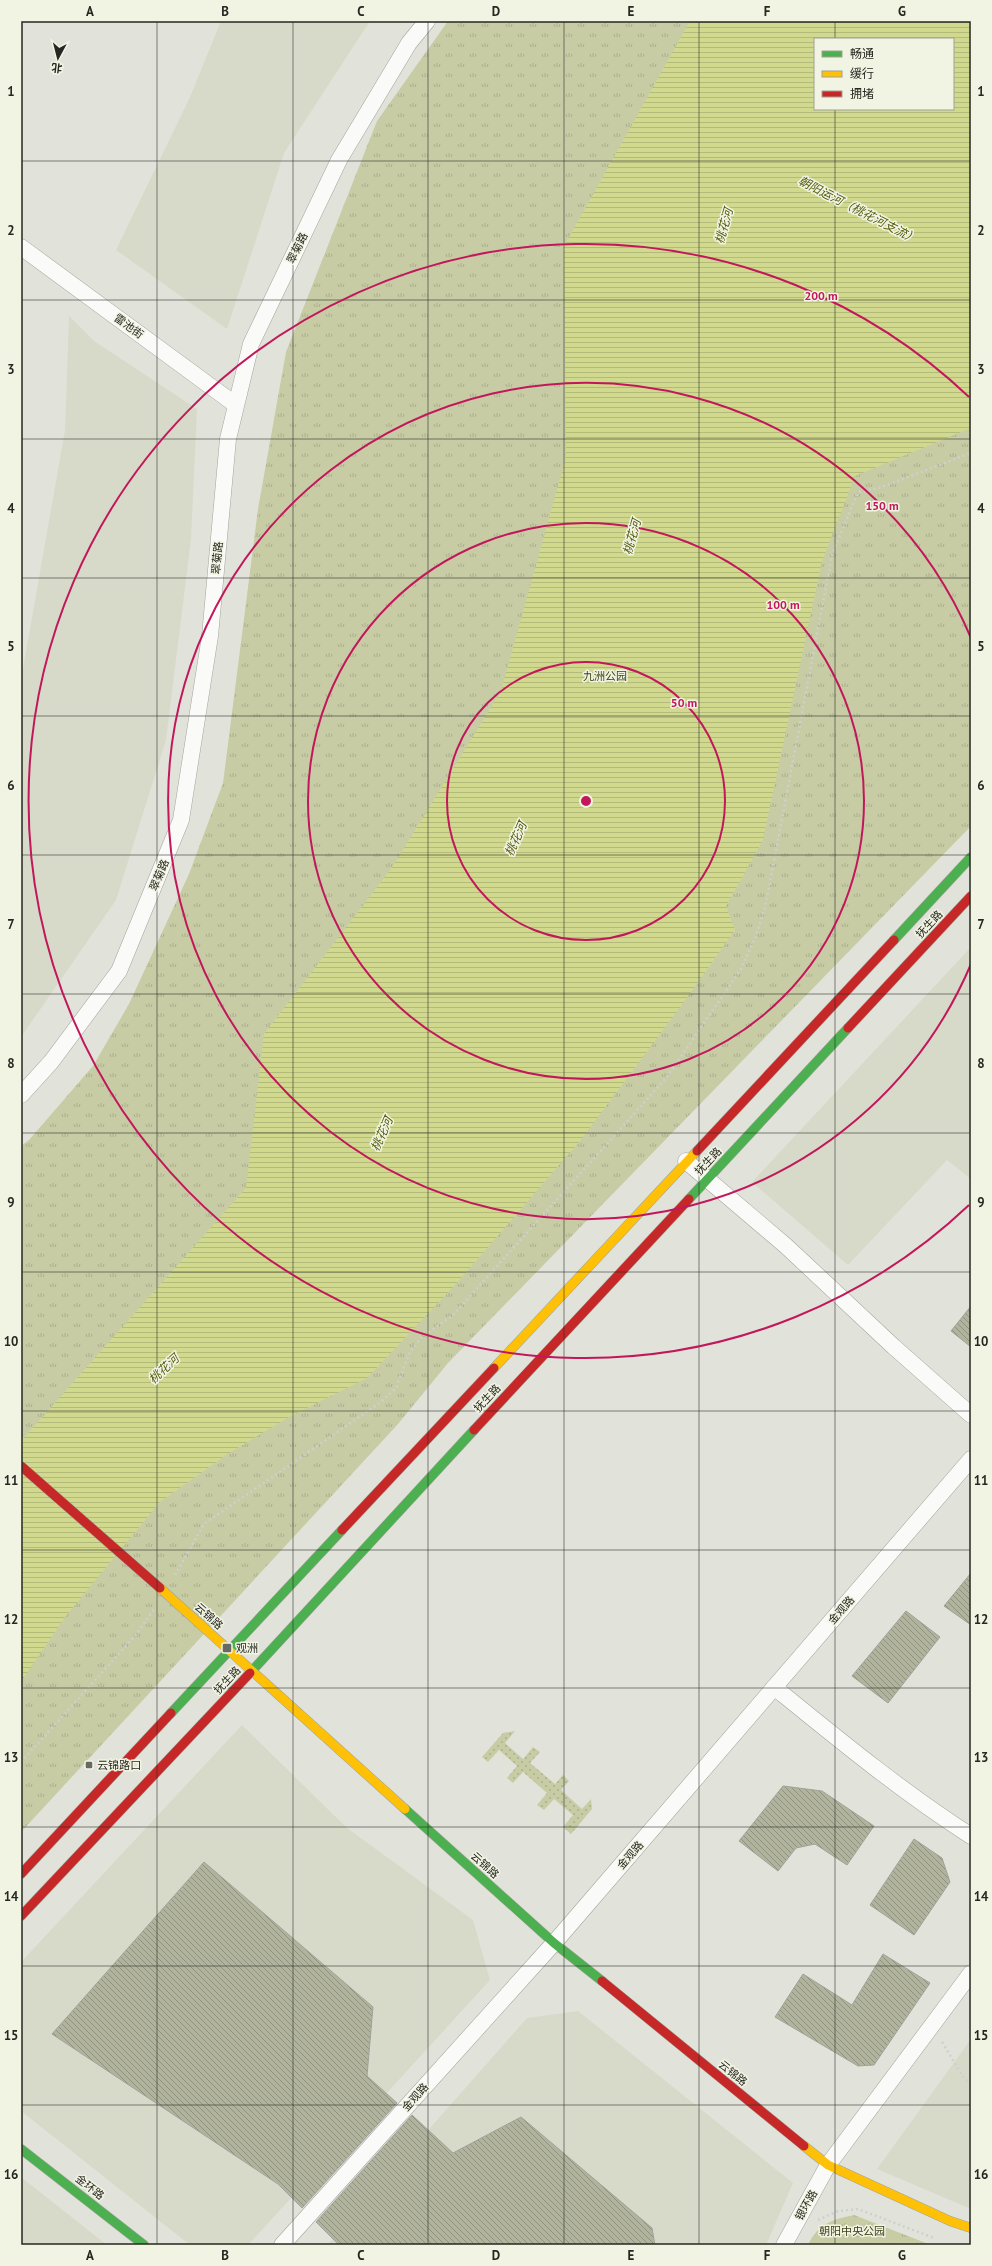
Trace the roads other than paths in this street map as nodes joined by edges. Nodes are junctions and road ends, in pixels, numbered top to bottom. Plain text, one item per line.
1 (427, 21) edge
2 (21, 247) edge
3 (236, 404) junction
4 (971, 857) edge
5 (971, 896) edge
6 (21, 1094) edge
7 (686, 1161) junction
8 (707, 1180) junction
9 (971, 1415) edge
10 (971, 1459) edge
11 (21, 1466) edge
12 (230, 1651) junction
13 (252, 1672) junction
14 (774, 1687) junction
15 (971, 1836) edge
16 (21, 1874) edge
17 (21, 1916) edge
18 (554, 1943) junction
19 (971, 1973) edge
20 (21, 2149) edge
21 (828, 2165) junction
22 (971, 2228) edge
23 (142, 2244) edge
24 (282, 2245) edge
25 (784, 2245) edge

1 - 3 street, 翠菊路
2 - 3 street, 雷池街
3 - 6 street, 翠菊路
4 - 7 main road, 抚生路
5 - 8 main road, 抚生路
7 - 8 street
7 - 12 main road, 抚生路
8 - 9 street
8 - 13 main road, 抚生路
10 - 14 street, 金观路
11 - 12 main road, 云锦路
12 - 13 main road, 云锦路
12 - 16 main road, 抚生路
13 - 17 main road, 抚生路
13 - 18 main road, 云锦路
14 - 15 street
14 - 18 street, 金观路
18 - 21 main road, 云锦路
18 - 24 street, 金观路
19 - 21 street, 银环路
20 - 23 main road, 金环路
21 - 22 main road, 云锦路
21 - 25 street, 银环路

